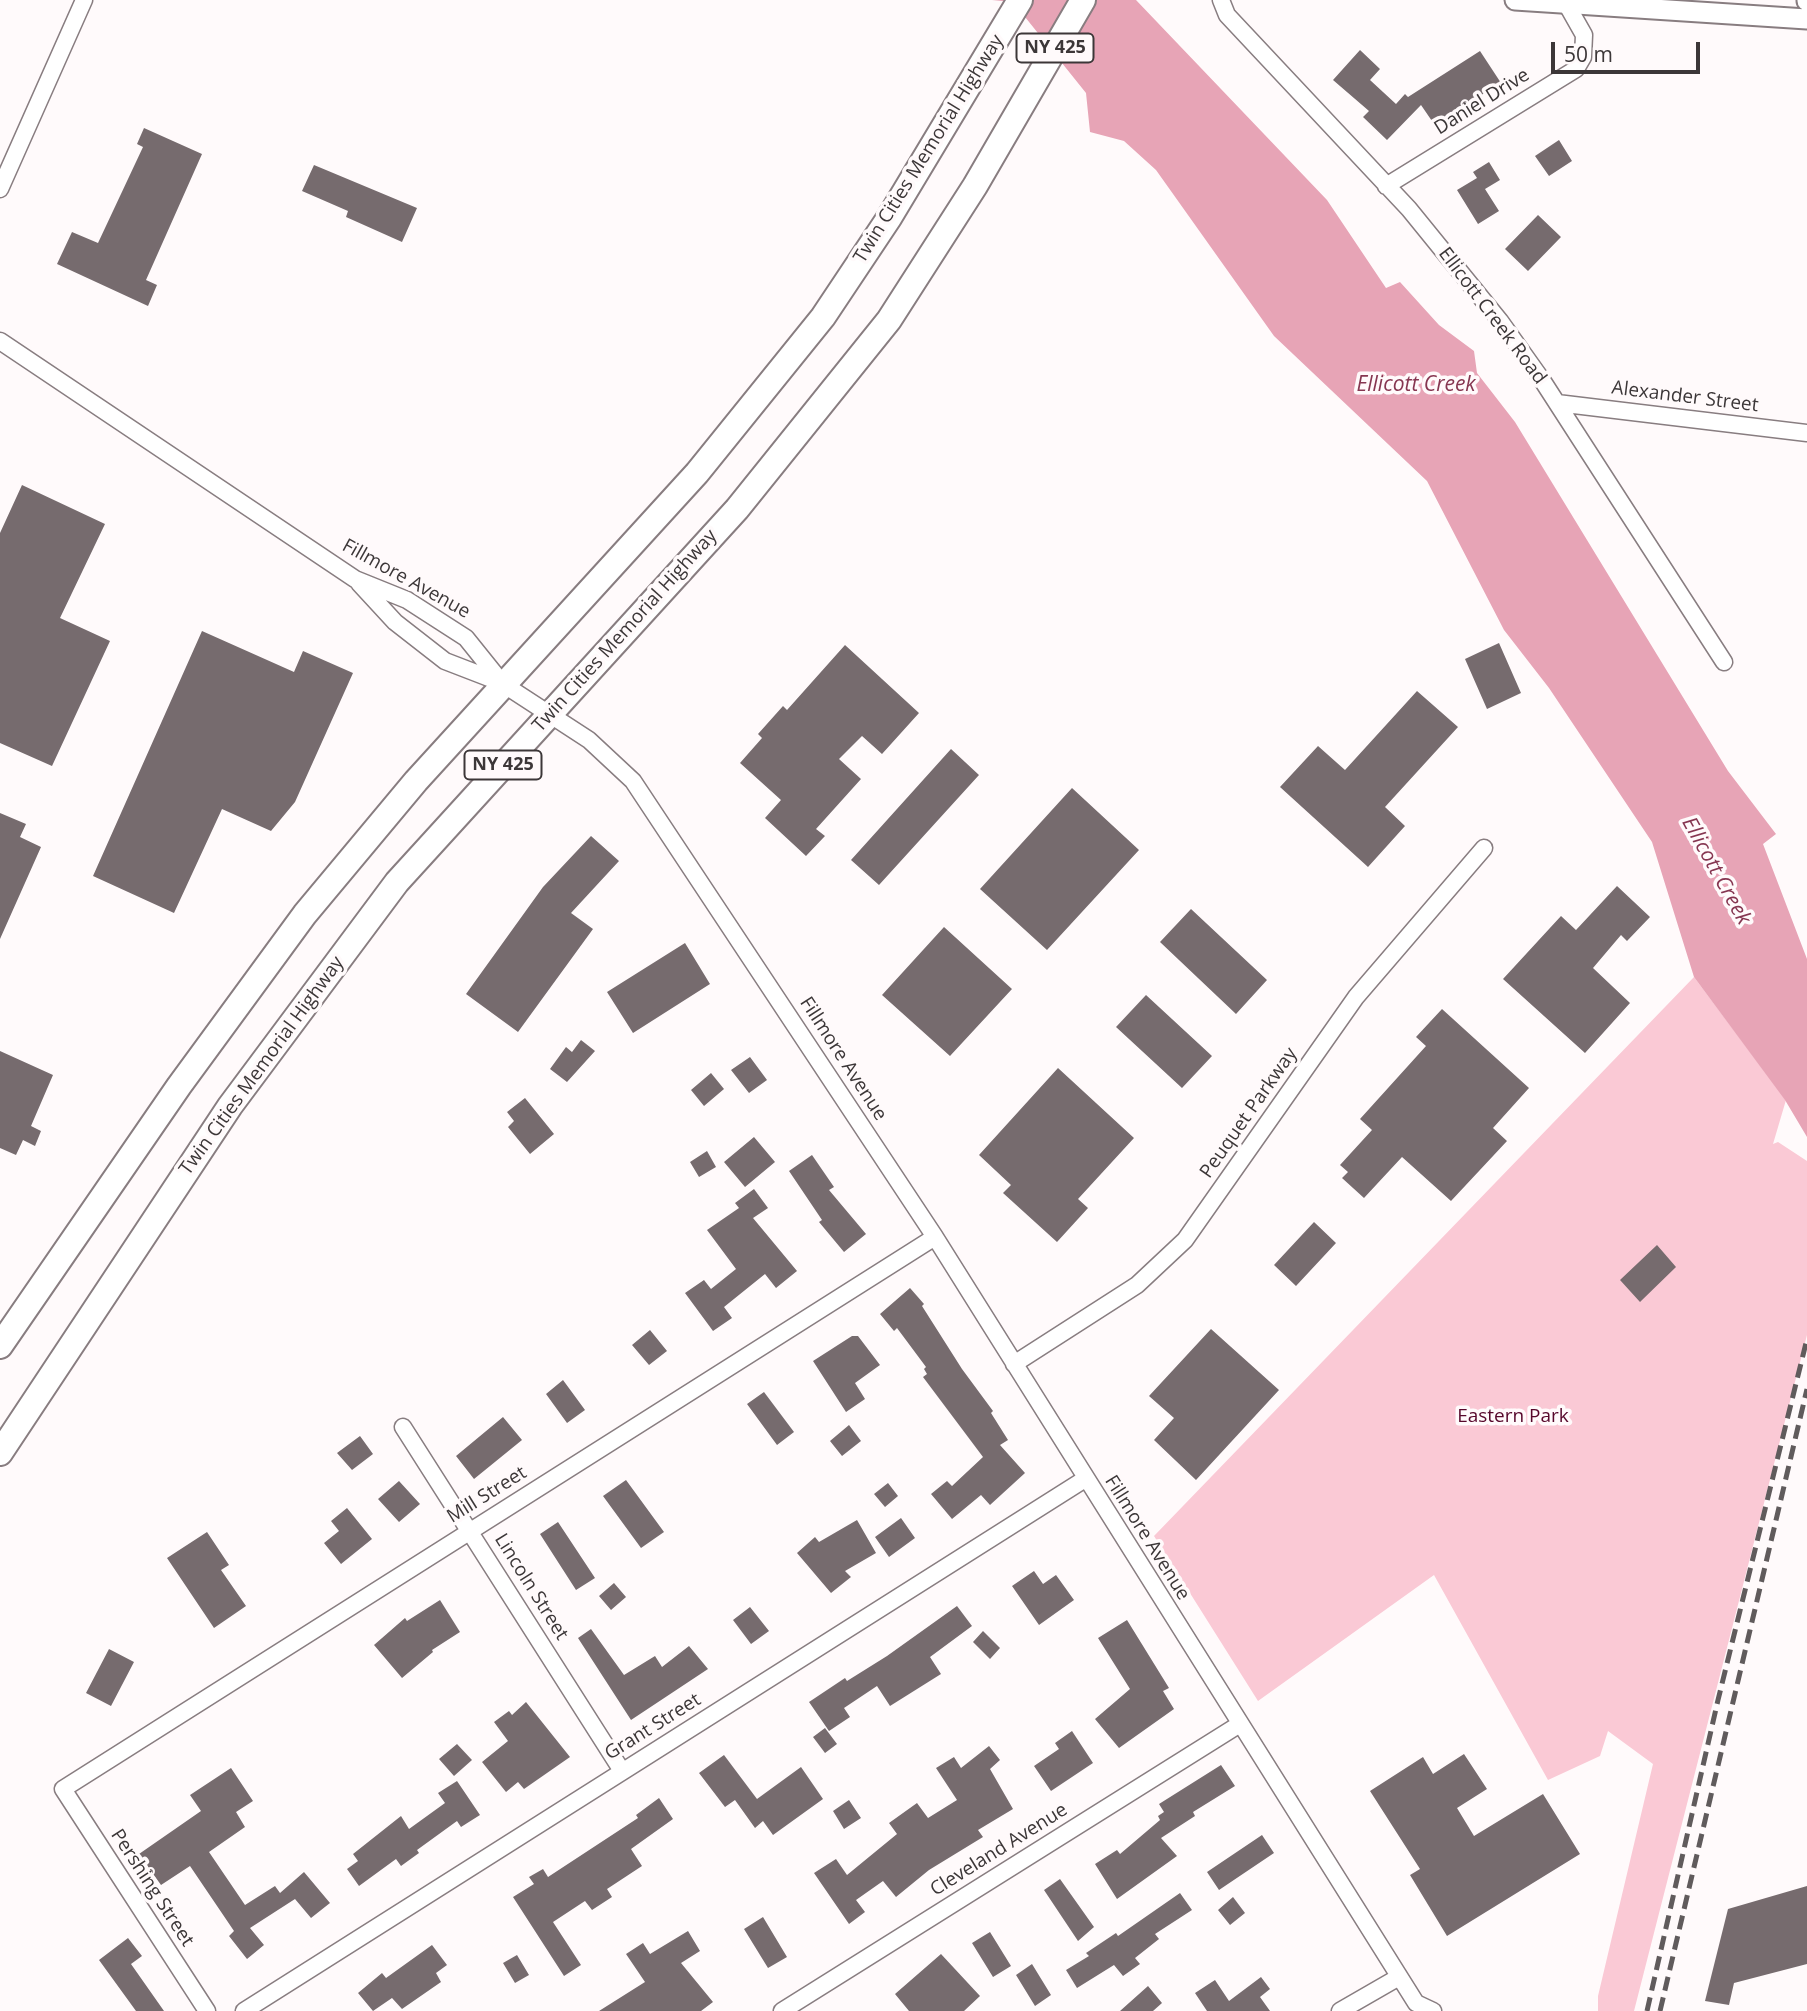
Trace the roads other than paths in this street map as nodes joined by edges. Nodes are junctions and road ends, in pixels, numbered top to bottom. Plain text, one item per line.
1 (84, 0) edge
2 (1020, 0) edge
3 (1083, 0) edge
4 (1221, 0) edge
5 (1515, 0) edge
6 (1567, 5) junction
7 (1807, 19) edge
8 (1386, 186) junction
9 (0, 189) edge
10 (0, 341) edge
11 (1557, 403) junction
12 (1807, 433) edge
13 (355, 579) junction
14 (1724, 662) dead end
15 (503, 684) junction
16 (550, 714) junction
17 (1484, 848) dead end
18 (934, 1237) junction
19 (0, 1346) edge
20 (1014, 1364) junction
21 (403, 1427) dead end
22 (0, 1453) edge
23 (1085, 1479) junction
24 (470, 1531) junction
25 (1240, 1724) junction
26 (622, 1771) junction
27 (62, 1789) joint
28 (1399, 1976) junction
29 (207, 2011) edge
30 (244, 2011) edge
31 (782, 2011) edge
32 (1340, 2011) edge
33 (1433, 2011) edge

1 - 9 street
2 - 15 main road, Twin Cities Memorial Highway / NY 425
3 - 16 main road, Twin Cities Memorial Highway / NY 425
4 - 8 street, Ellicott Creek Road
5 - 6 street
6 - 7 street
6 - 8 street, Daniel Drive
8 - 11 street, Ellicott Creek Road
10 - 13 street, Fillmore Avenue
11 - 12 street, Alexander Street
11 - 14 street, Ellicott Creek Road
13 - 15 street
13 - 15 street, Fillmore Avenue
15 - 16 street, Fillmore Avenue
15 - 19 main road, Twin Cities Memorial Highway / NY 425
16 - 18 street, Fillmore Avenue
16 - 22 main road, Twin Cities Memorial Highway / NY 425
17 - 20 street, Peuquet Parkway
18 - 20 street, Fillmore Avenue
18 - 24 street, Mill Street
20 - 23 street, Fillmore Avenue
21 - 24 street, Lincoln Street
23 - 25 street, Fillmore Avenue
23 - 26 street, Grant Street
24 - 26 street, Lincoln Street
24 - 27 street, Mill Street
25 - 28 street, Fillmore Avenue
25 - 31 street, Cleveland Avenue
26 - 30 street, Grant Street
27 - 29 street, Pershing Street
28 - 32 street
28 - 33 street, Fillmore Avenue

